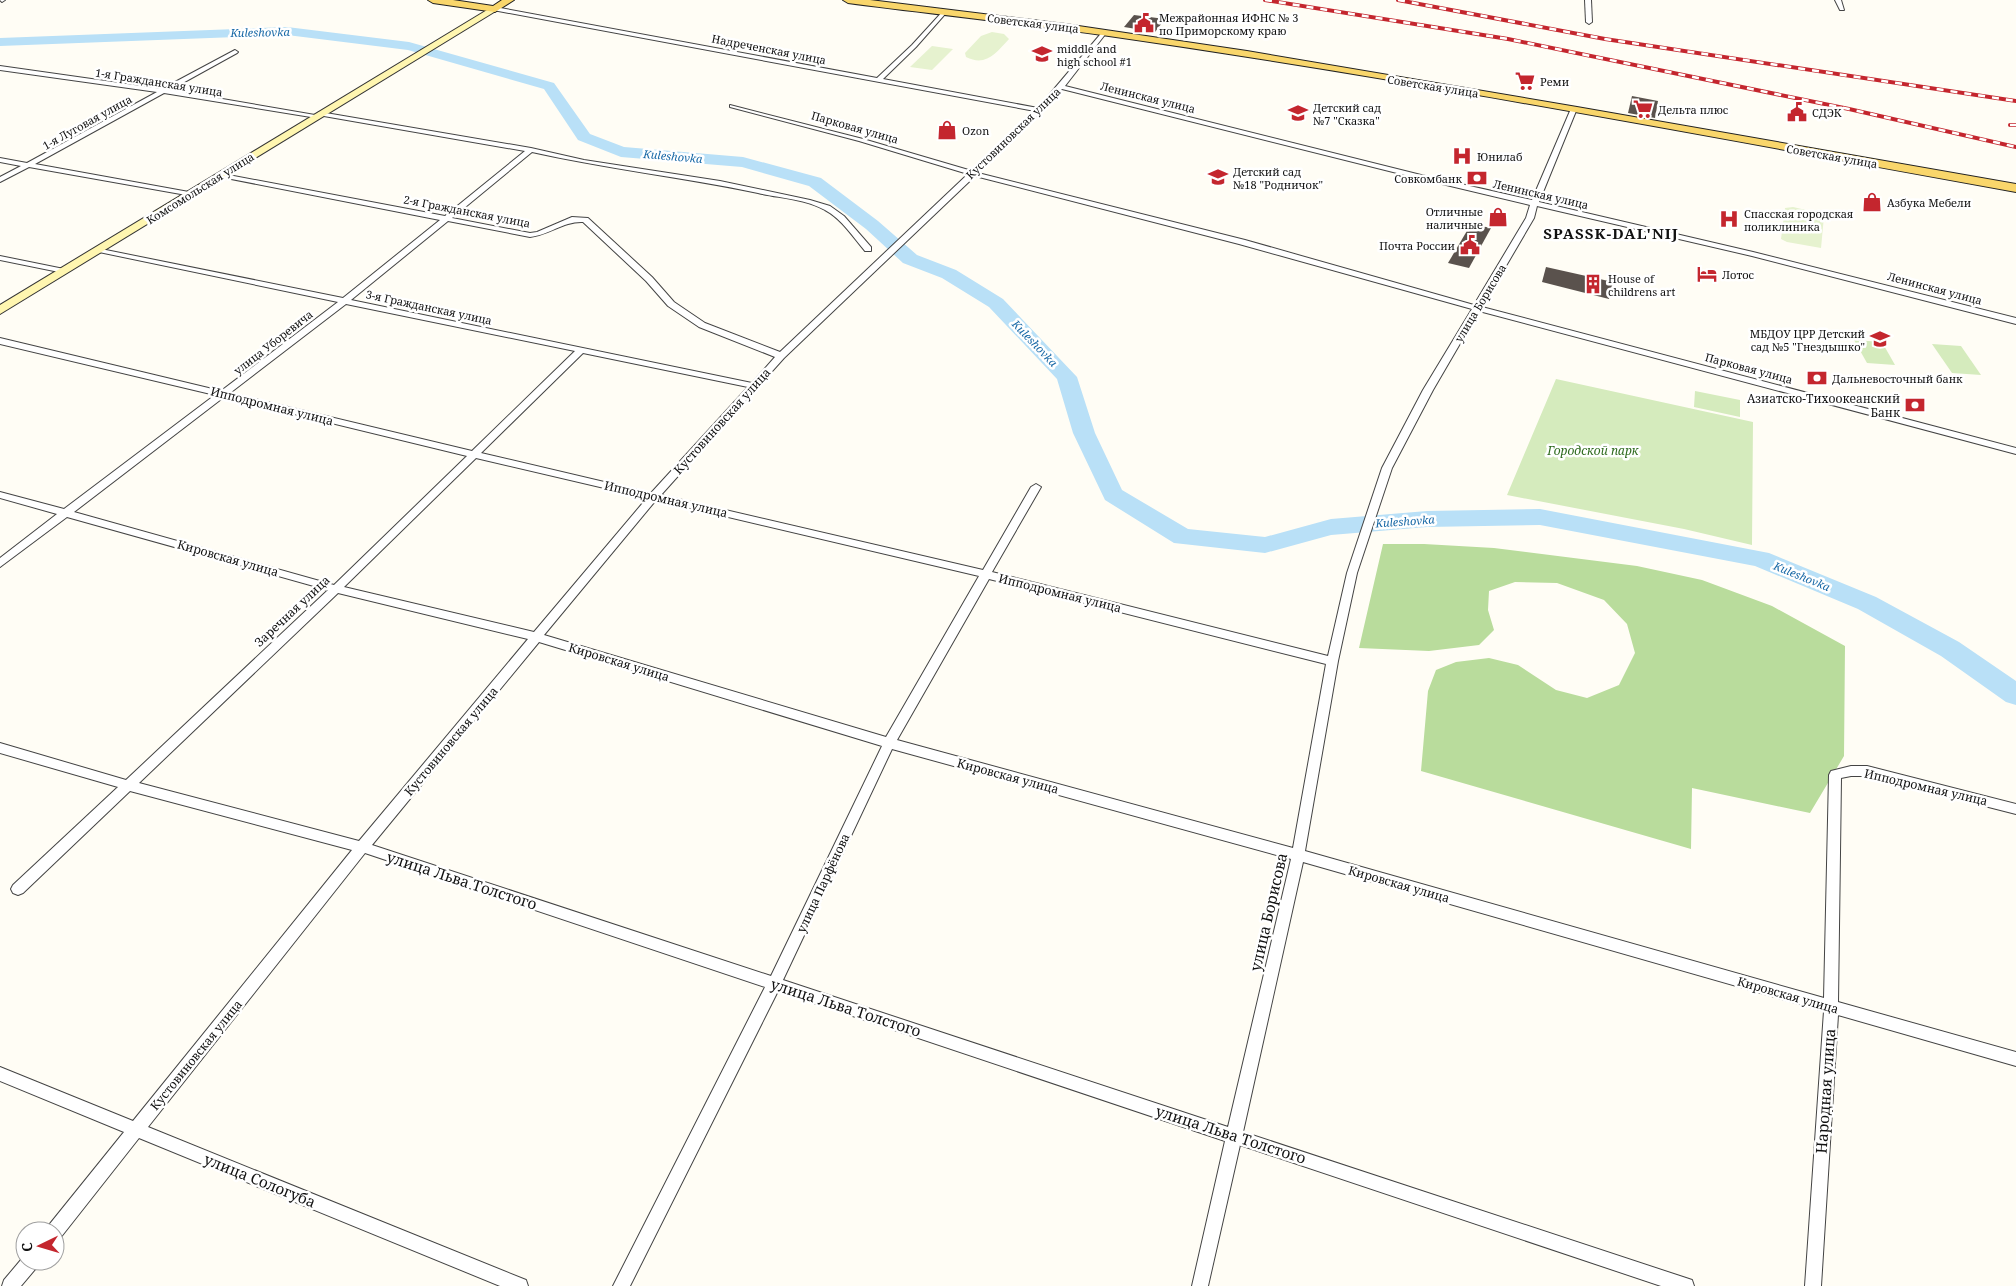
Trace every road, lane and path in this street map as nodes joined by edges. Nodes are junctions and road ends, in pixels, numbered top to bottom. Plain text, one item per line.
1 (432, 0) edge
2 (509, 0) edge
3 (848, 0) edge
4 (1588, 0) edge
5 (1838, 0) edge
6 (495, 9) junction
7 (1842, 9) dead end
8 (944, 12) junction
9 (1589, 22) dead end
10 (1104, 32) junction
11 (235, 52) dead end
12 (0, 68) edge
13 (878, 80) junction
14 (1061, 87) junction
15 (163, 91) junction
16 (732, 106) dead end
17 (1040, 110) junction
18 (1573, 111) junction
19 (317, 116) junction
20 (531, 150) junction
21 (0, 160) edge
22 (28, 165) junction
23 (971, 173) junction
24 (222, 175) junction
25 (0, 180) edge
26 (2016, 188) edge
27 (189, 194) junction
28 (1534, 204) junction
29 (447, 220) junction
30 (868, 249) dead end
31 (99, 250) junction
32 (0, 258) edge
33 (64, 272) junction
34 (345, 301) junction
35 (1477, 308) junction
36 (0, 310) edge
37 (2016, 321) edge
38 (0, 341) edge
39 (581, 350) junction
40 (781, 356) junction
41 (754, 386) junction
42 (223, 394) junction
43 (2016, 450) edge
44 (473, 454) junction
45 (1036, 487) dead end
46 (0, 495) edge
47 (654, 496) junction
48 (68, 513) junction
49 (0, 563) edge
50 (985, 574) junction
51 (336, 589) junction
52 (536, 637) junction
53 (1332, 661) junction
54 (889, 743) junction
55 (0, 748) edge
56 (1836, 775) joint
57 (127, 785) junction
58 (2016, 809) edge
59 (362, 847) junction
60 (1298, 854) junction
61 (18, 889) dead end
62 (775, 983) junction
63 (1831, 1008) junction
64 (2016, 1059) edge
65 (0, 1074) edge
66 (136, 1130) junction
67 (1233, 1135) junction
68 (63, 1221) edge
69 (22, 1271) edge
70 (10, 1286) edge
71 (520, 1286) edge
72 (621, 1286) edge
73 (1200, 1286) edge
74 (1686, 1286) edge
75 (1813, 1286) edge

1 - 6 main road
2 - 6 main road
3 - 8 main road, Советская улица
4 - 9 street
5 - 7 street
6 - 13 street, Надреченская улица
6 - 19 main road, Комсомольская улица
8 - 10 main road, Советская улица
8 - 13 street
10 - 14 street, Кустовиновская улица
10 - 18 main road, Советская улица
11 - 15 street, 1-я Луговая улица
12 - 15 street, 1-я Гражданская улица
13 - 17 street, Надреченская улица
14 - 17 street, Кустовиновская улица
14 - 28 street, Ленинская улица
15 - 19 street, 1-я Гражданская улица
15 - 22 street, 1-я Луговая улица
16 - 23 street, Парковая улица
17 - 23 street, Кустовиновская улица
18 - 26 main road, Советская улица
18 - 28 street, улица Борисова
19 - 20 street, 1-я Гражданская улица
19 - 24 main road, Комсомольская улица
20 - 29 street, улица Уборевича
20 - 30 street, 1-я Гражданская улица
21 - 22 street
22 - 25 street, 1-я Луговая улица
22 - 27 street
23 - 35 street, Парковая улица
23 - 40 street, Кустовиновская улица
24 - 27 main road, Комсомольская улица
24 - 29 street, 2-я Гражданская улица
27 - 31 main road, Комсомольская улица
28 - 35 street, улица Борисова
28 - 37 street, Ленинская улица
29 - 34 street, улица Уборевича
29 - 40 street, 2-я Гражданская улица
31 - 33 main road, Комсомольская улица
31 - 34 street, 3-я Гражданская улица
32 - 33 street
33 - 36 main road, Комсомольская улица
34 - 39 street, 3-я Гражданская улица
34 - 42 street, улица Уборевича
35 - 43 street, Парковая улица
35 - 53 street, улица Борисова
38 - 42 street, Ипподромная улица
39 - 41 street, 3-я Гражданская улица
39 - 44 street, Заречная улица
40 - 41 street, Кустовиновская улица
41 - 47 street, Кустовиновская улица
42 - 44 street, Ипподромная улица
42 - 48 street, улица Уборевича
44 - 47 street, Ипподромная улица
44 - 51 street, Заречная улица
45 - 50 street, улица Парфёнова
46 - 48 street, Кировская улица
47 - 50 street, Ипподромная улица
47 - 52 street, Кустовиновская улица
48 - 49 street, улица Уборевича
48 - 51 street, Кировская улица
50 - 53 street, Ипподромная улица
50 - 54 street, улица Парфёнова
51 - 52 street, Кировская улица
51 - 57 street, Заречная улица
52 - 54 street, Кировская улица
52 - 59 street, Кустовиновская улица
53 - 60 street, улица Борисова
54 - 60 street, Кировская улица
54 - 62 street, улица Парфёнова
55 - 57 street, улица Льва Толстого
56 - 58 street, Ипподромная улица
56 - 63 street, Народная улица
57 - 59 street, улица Льва Толстого
57 - 61 street, Заречная улица
59 - 62 street, улица Льва Толстого
59 - 66 street, Кустовиновская улица
60 - 63 street, Кировская улица
60 - 67 street, улица Борисова
62 - 67 street, улица Льва Толстого
62 - 72 street, улица Парфёнова
63 - 64 street, Кировская улица
63 - 75 street, Народная улица
65 - 66 street, улица Сологуба
66 - 68 street, Кустовиновская улица
66 - 71 street, улица Сологуба
67 - 73 street, улица Борисова
67 - 74 street, улица Льва Толстого
69 - 70 street

